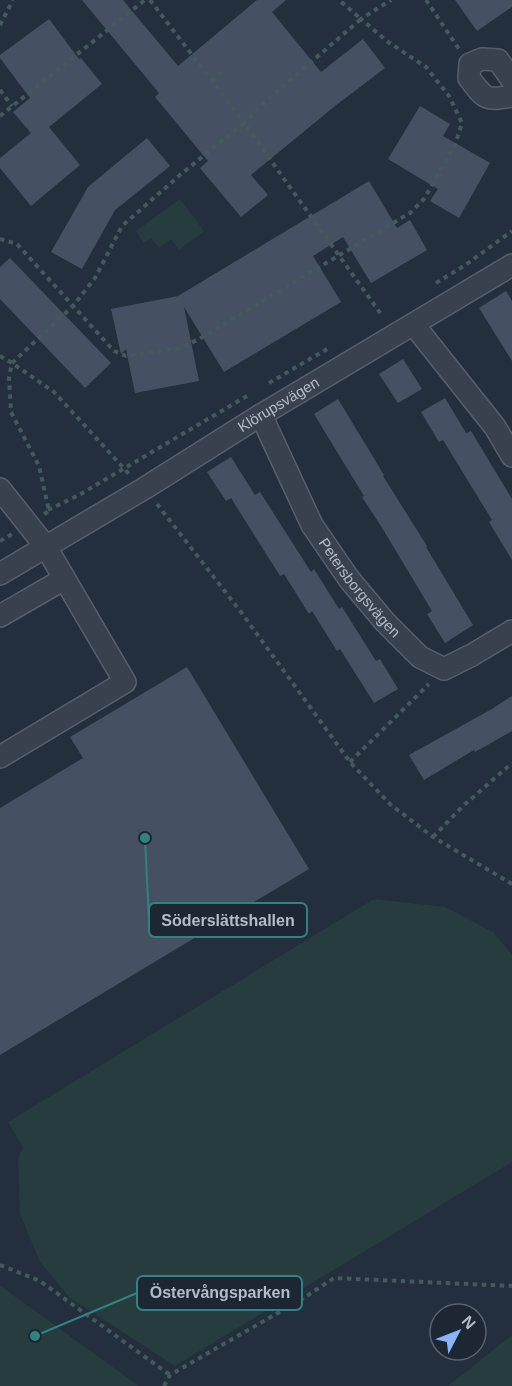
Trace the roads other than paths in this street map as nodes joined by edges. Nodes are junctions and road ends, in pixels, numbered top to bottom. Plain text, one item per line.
1 (512, 80) edge
2 (512, 96) edge
3 (512, 265) edge
4 (414, 325) junction
5 (261, 415) junction
6 (512, 456) edge
7 (0, 489) edge
8 (46, 547) junction
9 (0, 574) edge
10 (64, 579) junction
11 (0, 616) edge
12 (512, 631) edge
13 (0, 757) edge

1 - 2 street
3 - 4 street, Klörupsvägen
4 - 5 street, Klörupsvägen
4 - 6 street
5 - 8 street, Klörupsvägen
5 - 12 street, Petersborgsvägen
7 - 8 street
8 - 9 street, Klörupsvägen
8 - 10 street
10 - 11 street
10 - 13 street

